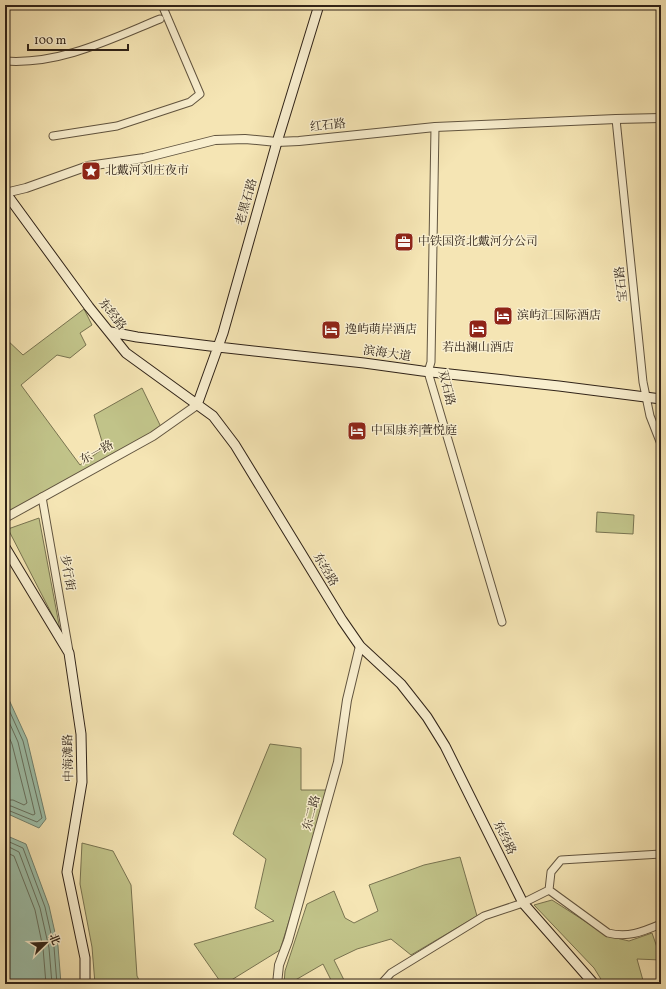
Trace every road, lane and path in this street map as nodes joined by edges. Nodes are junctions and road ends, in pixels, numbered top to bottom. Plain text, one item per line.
1 (162, 5) edge
2 (319, 5) edge
3 (160, 19) dead end
4 (5, 61) edge
5 (661, 118) edge
6 (616, 119) junction
7 (435, 127) junction
8 (53, 136) dead end
9 (277, 142) junction
10 (5, 193) edge
11 (110, 332) junction
12 (218, 347) junction
13 (428, 372) junction
14 (646, 396) junction
15 (661, 399) edge
16 (197, 405) junction
17 (661, 444) edge
18 (42, 497) junction
19 (5, 518) edge
20 (5, 547) edge
21 (502, 622) dead end
22 (360, 646) junction
23 (70, 653) junction
24 (661, 854) edge
25 (549, 890) junction
26 (523, 903) junction
27 (661, 924) edge
28 (85, 984) edge
29 (277, 984) edge
30 (381, 984) edge
31 (594, 984) edge

1 - 8 street
2 - 9 main road, 老黑石路
3 - 4 street
5 - 6 street, 红石路
6 - 7 street, 红石路
6 - 14 street, 宝石路
7 - 9 street, 红石路
7 - 13 street, 双石路
9 - 10 street, 红石路
9 - 12 main road, 老黑石路
10 - 11 main road, 东经路
11 - 12 main road, 滨海大道
11 - 16 main road, 东经路
12 - 13 main road, 滨海大道
12 - 16 main road, 老黑石路
13 - 14 main road, 滨海大道
13 - 21 street, 双石路
14 - 15 main road, 滨海大道
14 - 17 street, 宝石路
16 - 18 street, 东一路
16 - 22 main road, 东经路
18 - 19 street, 东一路
18 - 23 street, 步行街
20 - 23 main road, 中海滩路
22 - 26 main road, 东经路
22 - 29 street, 东二路
23 - 28 main road, 中海滩路
24 - 25 street
25 - 26 street
25 - 27 street
26 - 30 street
26 - 31 main road, 东经路

